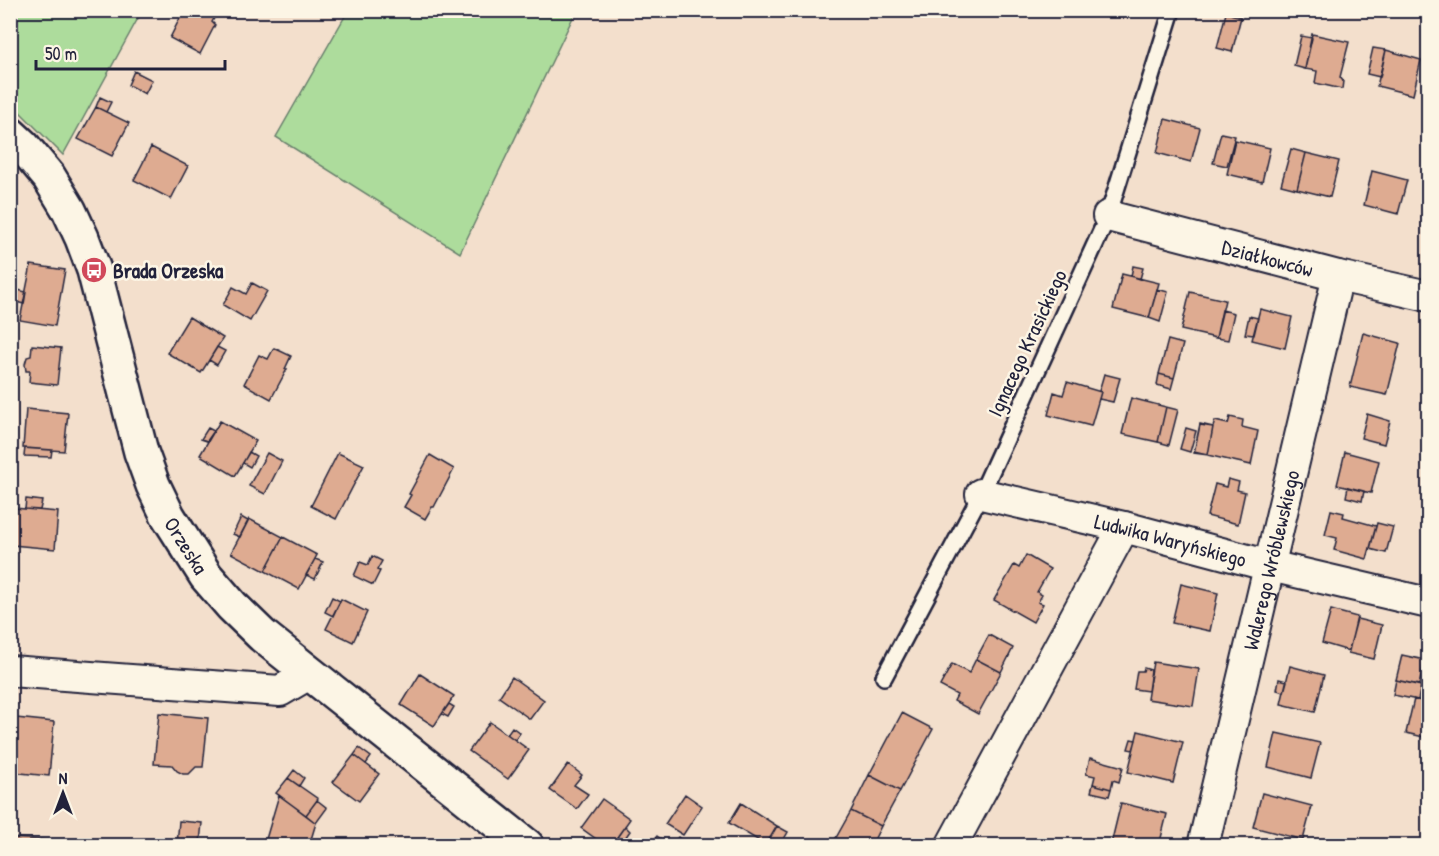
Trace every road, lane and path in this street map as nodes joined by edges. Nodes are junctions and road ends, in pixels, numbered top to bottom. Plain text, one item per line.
1 (1172, 10) edge
2 (10, 134) edge
3 (1108, 216) junction
4 (1338, 276) junction
5 (1428, 296) edge
6 (981, 494) junction
7 (1124, 527) junction
8 (1270, 566) junction
9 (1428, 603) edge
10 (10, 671) edge
11 (309, 674) junction
12 (884, 677) dead end
13 (526, 846) edge
14 (951, 846) edge
15 (1203, 846) edge

1 - 3 lane, Ignacego Krasickiego
2 - 11 street, Orzeska
3 - 4 street, Działkowców
3 - 6 lane, Ignacego Krasickiego
4 - 5 street, Działkowców
4 - 8 street, Walerego Wróblewskiego
6 - 7 street, Ludwika Waryńskiego
6 - 12 lane, Ignacego Krasickiego
7 - 8 street, Ludwika Waryńskiego
7 - 14 street
8 - 9 street, Ludwika Waryńskiego
8 - 15 street, Walerego Wróblewskiego
10 - 11 street
11 - 13 street, Orzeska

